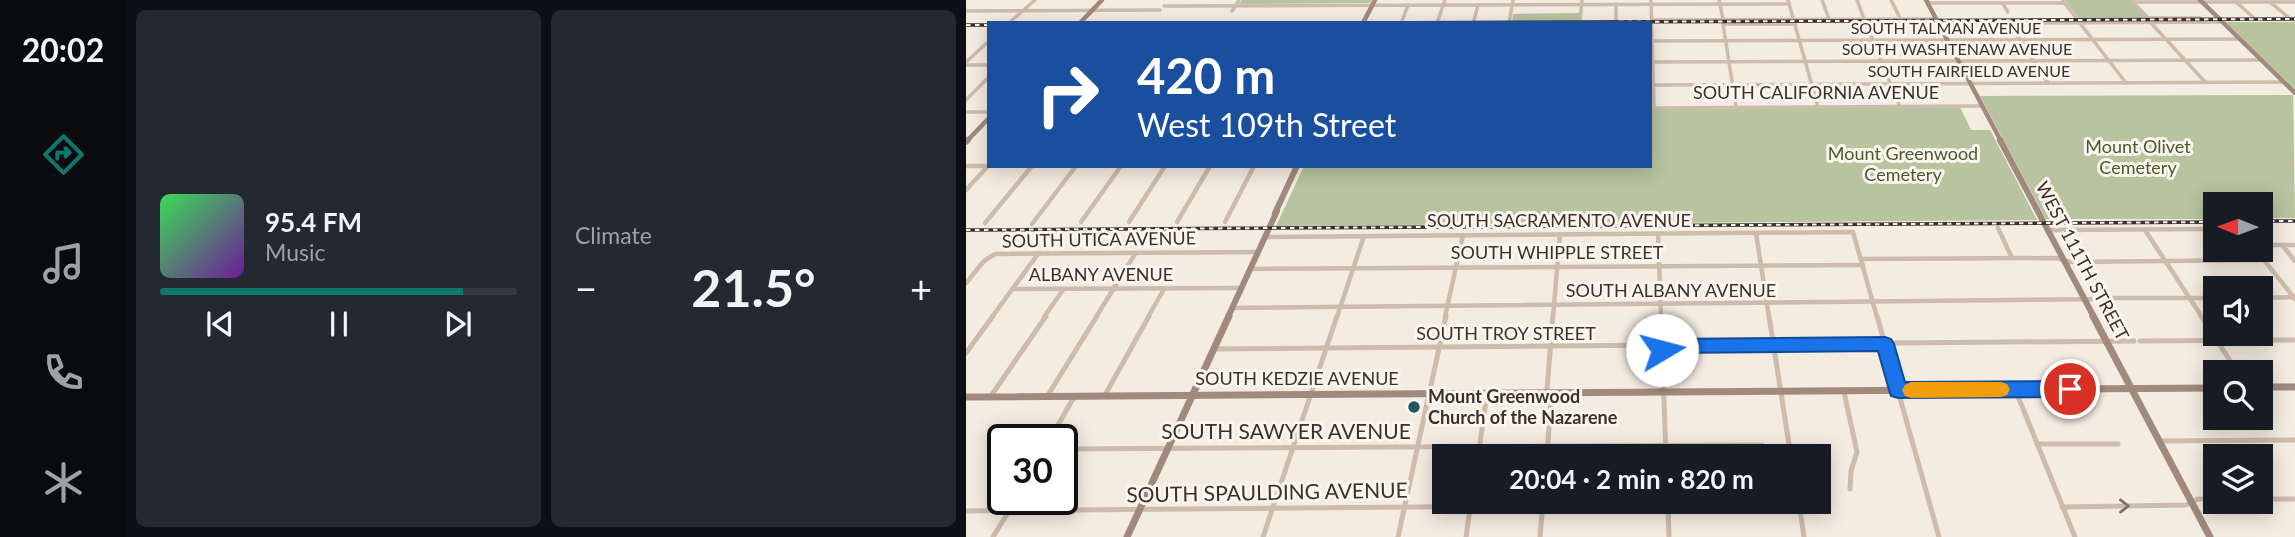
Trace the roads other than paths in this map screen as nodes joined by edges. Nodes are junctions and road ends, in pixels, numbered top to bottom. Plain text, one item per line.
1 (1035, 0) edge
2 (1102, 0) edge
3 (1168, 0) edge
4 (1239, 0) edge
5 (1822, 0) edge
6 (1857, 0) edge
7 (1891, 0) edge
8 (2001, 1) edge
9 (2064, 1) edge
10 (2132, 1) edge
11 (2201, 1) edge
12 (2269, 1) edge
13 (1374, 2) edge
14 (1444, 2) edge
15 (1513, 2) edge
16 (1582, 2) edge
17 (1651, 2) edge
18 (1720, 2) edge
19 (1789, 2) edge
20 (1927, 2) edge
21 (2236, 2) junction
22 (2295, 2) edge
23 (1616, 4) junction
24 (1200, 5) junction
25 (1235, 5) junction
26 (1270, 5) junction
27 (1305, 5) junction
28 (1339, 5) junction
29 (1408, 5) junction
30 (1478, 5) junction
31 (1164, 6) junction
32 (1160, 10) junction
33 (1302, 10) dead end
34 (1336, 10) dead end
35 (966, 11) edge
36 (1022, 11) junction
37 (1092, 11) junction
38 (1195, 11) dead end
39 (1231, 11) dead end
40 (1266, 11) dead end
41 (2008, 12) dead end
42 (2253, 17) dead end
43 (2288, 17) dead end
44 (1153, 18) dead end
45 (2200, 18) dead end
46 (1829, 19) junction
47 (1900, 19) junction
48 (1936, 19) junction
49 (1474, 20) dead end
50 (1580, 20) dead end
51 (1616, 20) dead end
52 (1652, 20) junction
53 (1011, 21) edge
54 (1082, 21) edge
55 (1365, 21) edge
56 (1402, 21) dead end
57 (1438, 21) edge
58 (1508, 21) edge
59 (1865, 21) junction
60 (1723, 22) junction
61 (1794, 22) junction
62 (2223, 22) junction
63 (2081, 23) junction
64 (2152, 23) junction
65 (2166, 39) junction
66 (2240, 39) junction
67 (1947, 40) junction
68 (2020, 40) junction
69 (2093, 40) junction
70 (1652, 41) joint
71 (1726, 41) junction
72 (1800, 41) junction
73 (1873, 41) junction
74 (987, 43) edge
75 (1652, 56) edge
76 (2185, 60) junction
77 (2261, 60) junction
78 (1882, 61) junction
79 (1958, 61) junction
80 (2034, 61) junction
81 (2109, 61) junction
82 (1653, 62) junction
83 (1729, 62) junction
84 (1805, 62) junction
85 (966, 64) edge
86 (987, 65) edge
87 (1652, 77) edge
88 (987, 80) edge
89 (2126, 82) junction
90 (2205, 82) junction
91 (2284, 82) junction
92 (1970, 83) junction
93 (2048, 83) junction
94 (1733, 84) junction
95 (1812, 84) junction
96 (1891, 84) junction
97 (1654, 85) junction
98 (2295, 93) edge
99 (966, 100) edge
100 (1982, 106) junction
101 (1736, 107) junction
102 (1818, 107) junction
103 (1900, 107) junction
104 (1652, 108) edge
105 (966, 112) edge
106 (987, 112) edge
107 (987, 120) edge
108 (966, 142) edge
109 (966, 166) edge
110 (987, 166) edge
111 (987, 167) edge
112 (1030, 168) edge
113 (1074, 168) edge
114 (1120, 168) edge
115 (1164, 168) edge
116 (1209, 168) edge
117 (1253, 168) edge
118 (1296, 168) edge
119 (966, 190) edge
120 (1082, 222) dead end
121 (1129, 222) dead end
122 (1177, 222) dead end
123 (1225, 222) dead end
124 (985, 223) dead end
125 (1032, 224) dead end
126 (1998, 228) dead end
127 (2203, 229) edge
128 (2047, 230) junction
129 (2145, 230) junction
130 (1756, 233) junction
131 (1560, 234) junction
132 (1658, 234) junction
133 (1463, 235) junction
134 (1364, 236) junction
135 (1265, 237) junction
136 (2273, 245) edge
137 (2281, 245) junction
138 (2295, 245) edge
139 (1258, 252) junction
140 (1135, 253) junction
141 (1039, 254) junction
142 (2012, 258) junction
143 (2063, 260) junction
144 (2165, 261) junction
145 (2203, 261) edge
146 (2295, 261) edge
147 (1862, 262) junction
148 (2266, 262) edge
149 (1761, 265) junction
150 (1659, 266) junction
151 (1557, 267) junction
152 (1353, 268) junction
153 (1456, 268) junction
154 (1250, 269) junction
155 (966, 283) edge
156 (1242, 288) junction
157 (1013, 289) junction
158 (1063, 289) junction
159 (1113, 289) junction
160 (1164, 289) junction
161 (2189, 298) junction
162 (2203, 298) edge
163 (2273, 298) edge
164 (2294, 298) edge
165 (2084, 299) junction
166 (1873, 302) junction
167 (1767, 304) junction
168 (1660, 305) junction
169 (1447, 306) junction
170 (1554, 306) junction
171 (1340, 307) junction
172 (1233, 308) junction
173 (2203, 320) edge
174 (2273, 340) edge
175 (2295, 340) edge
176 (2106, 341) junction
177 (2203, 341) edge
178 (1885, 344) junction
179 (1774, 345) junction
180 (1662, 346) junction
181 (1550, 347) junction
182 (1438, 348) junction
183 (1214, 349) junction
184 (1326, 349) junction
185 (966, 353) edge
186 (2273, 387) edge
187 (2295, 387) edge
188 (2131, 388) junction
189 (2203, 388) edge
190 (2015, 389) junction
191 (1898, 390) junction
192 (1781, 391) junction
193 (1843, 391) junction
194 (1664, 392) junction
195 (1549, 393) junction
196 (1428, 394) junction
197 (1487, 394) junction
198 (1310, 395) junction
199 (1104, 396) junction
200 (1193, 396) junction
201 (966, 397) edge
202 (990, 397) junction
203 (1047, 397) junction
204 (1075, 397) junction
205 (1059, 424) edge
206 (2295, 440) edge
207 (2159, 441) junction
208 (1479, 444) edge
209 (1548, 444) edge
210 (1665, 444) edge
211 (1789, 444) edge
212 (2037, 444) junction
213 (2118, 444) dead end
214 (1293, 447) junction
215 (1417, 447) junction
216 (1432, 447) edge
217 (1168, 448) junction
218 (1078, 449) edge
219 (1850, 489) dead end
220 (2273, 499) edge
221 (2295, 499) edge
222 (2203, 501) edge
223 (2192, 502) junction
224 (1432, 506) edge
225 (2062, 506) junction
226 (1404, 507) junction
227 (1273, 508) junction
228 (1078, 510) edge
229 (1140, 510) junction
230 (966, 512) edge
231 (987, 512) edge
232 (1469, 514) edge
233 (1542, 514) edge
234 (1668, 514) edge
235 (1801, 514) edge
236 (1006, 515) edge
237 (993, 537) edge
238 (1127, 537) edge
239 (1263, 537) edge
240 (1398, 537) edge
241 (1466, 537) edge
242 (1540, 537) edge
243 (1669, 537) edge
244 (1804, 537) edge
245 (1939, 537) edge
246 (2075, 537) edge
247 (2210, 537) edge

1 - 36 street
2 - 37 main road
3 - 31 street
4 - 25 street
5 - 46 street
6 - 59 street
7 - 47 street
8 - 9 street
8 - 20 street
8 - 41 street
9 - 63 street
10 - 11 street
10 - 45 street
11 - 21 street
11 - 62 main road
12 - 21 street
12 - 22 street
12 - 43 street
13 - 28 street
13 - 29 street
13 - 55 main road
14 - 29 street
14 - 30 street
14 - 57 street
15 - 16 street
15 - 30 street
15 - 58 street
16 - 23 street
16 - 50 street
17 - 18 street
17 - 23 street
17 - 52 street
18 - 19 street
18 - 60 street
19 - 61 street
20 - 48 main road, WEST 111TH STREET
21 - 42 street
23 - 51 street
24 - 25 street
24 - 31 street
24 - 38 street
25 - 26 street
25 - 39 street
26 - 27 street
26 - 40 street
27 - 28 street
27 - 33 street
28 - 34 street
29 - 56 street
30 - 49 street
31 - 32 street
32 - 37 street
32 - 44 street
35 - 36 street
36 - 37 street
36 - 53 street
37 - 54 main road
46 - 59 street
46 - 61 street
47 - 48 street
47 - 59 street
48 - 67 main road, WEST 111TH STREET
52 - 60 street
52 - 70 street
59 - 73 street
60 - 61 street
60 - 71 street
61 - 72 street
62 - 64 street
62 - 66 main road
63 - 64 street
63 - 68 street
63 - 69 street
64 - 65 street
65 - 66 street, SOUTH TALMAN AVENUE
65 - 69 street, SOUTH TALMAN AVENUE
65 - 76 street
66 - 77 main road
67 - 68 street, SOUTH TALMAN AVENUE
67 - 73 street, SOUTH TALMAN AVENUE
67 - 79 main road, WEST 111TH STREET
68 - 69 street, SOUTH TALMAN AVENUE
68 - 80 street
69 - 81 street
70 - 71 street, SOUTH TALMAN AVENUE
71 - 72 street, SOUTH TALMAN AVENUE
71 - 83 street
72 - 73 street, SOUTH TALMAN AVENUE
72 - 84 street
73 - 78 street
74 - 85 street
75 - 82 street
76 - 77 street, SOUTH WASHTENAW AVENUE
76 - 81 street, SOUTH WASHTENAW AVENUE
76 - 90 street
77 - 91 main road
78 - 79 street, SOUTH WASHTENAW AVENUE
78 - 84 street, SOUTH WASHTENAW AVENUE
78 - 96 street
79 - 80 street, SOUTH WASHTENAW AVENUE
79 - 92 main road, WEST 111TH STREET
80 - 81 street, SOUTH WASHTENAW AVENUE
80 - 93 street
81 - 89 street
82 - 83 street, SOUTH WASHTENAW AVENUE
82 - 87 street
83 - 84 street, SOUTH WASHTENAW AVENUE
83 - 94 street
84 - 95 street
85 - 86 street
87 - 97 street
88 - 99 street
89 - 90 street, SOUTH FAIRFIELD AVENUE
89 - 93 street, SOUTH FAIRFIELD AVENUE
90 - 91 street, SOUTH FAIRFIELD AVENUE
91 - 98 main road
92 - 93 street, SOUTH FAIRFIELD AVENUE
92 - 96 street, SOUTH FAIRFIELD AVENUE
92 - 100 main road, WEST 111TH STREET
94 - 95 street, SOUTH FAIRFIELD AVENUE
94 - 97 street, SOUTH FAIRFIELD AVENUE
94 - 101 street
95 - 96 street, SOUTH FAIRFIELD AVENUE
95 - 102 street
96 - 103 street
97 - 104 street
100 - 103 street, SOUTH CALIFORNIA AVENUE
100 - 128 main road, WEST 111TH STREET
101 - 102 street, SOUTH CALIFORNIA AVENUE
101 - 104 street, SOUTH CALIFORNIA AVENUE
102 - 103 street, SOUTH CALIFORNIA AVENUE
105 - 106 street
107 - 108 main road
109 - 110 street
111 - 119 street
112 - 124 street
113 - 125 street
114 - 120 street
115 - 121 street
116 - 122 street
117 - 123 street
118 - 135 main road
126 - 142 street
127 - 129 street
128 - 129 street
128 - 143 main road, WEST 111TH STREET
129 - 144 street
130 - 132 street, SOUTH SACRAMENTO AVENUE
130 - 147 street, SOUTH SACRAMENTO AVENUE
130 - 149 street
131 - 132 street, SOUTH SACRAMENTO AVENUE
131 - 133 street, SOUTH SACRAMENTO AVENUE
131 - 151 street
132 - 150 street
133 - 134 street, SOUTH SACRAMENTO AVENUE
133 - 153 street
134 - 135 street, SOUTH SACRAMENTO AVENUE
134 - 152 street
135 - 139 main road
136 - 137 street
137 - 138 street
137 - 146 street
139 - 140 street, SOUTH UTICA AVENUE
139 - 154 main road
140 - 141 street, SOUTH UTICA AVENUE
140 - 159 street
141 - 155 street, SOUTH UTICA AVENUE
141 - 157 street
142 - 143 street, SOUTH WHIPPLE STREET
142 - 147 street, SOUTH WHIPPLE STREET
143 - 144 street, SOUTH WHIPPLE STREET
143 - 165 main road, WEST 111TH STREET
144 - 145 street, SOUTH WHIPPLE STREET
144 - 161 street
147 - 149 street, SOUTH WHIPPLE STREET
147 - 166 street
148 - 164 street
149 - 150 street, SOUTH WHIPPLE STREET
149 - 167 street
150 - 151 street, SOUTH WHIPPLE STREET
150 - 168 street
151 - 153 street, SOUTH WHIPPLE STREET
151 - 170 street
152 - 153 street, SOUTH WHIPPLE STREET
152 - 154 street, SOUTH WHIPPLE STREET
152 - 171 street
153 - 169 street
154 - 156 main road
156 - 160 street, ALBANY AVENUE
156 - 172 main road
157 - 158 street, ALBANY AVENUE
157 - 185 street
158 - 159 street, ALBANY AVENUE
158 - 202 street
159 - 160 street, ALBANY AVENUE
159 - 203 street
160 - 199 street
161 - 162 street, SOUTH ALBANY AVENUE
161 - 165 street, SOUTH ALBANY AVENUE
161 - 173 street
163 - 164 street
165 - 166 street, SOUTH ALBANY AVENUE
165 - 176 main road, WEST 111TH STREET
166 - 167 street, SOUTH ALBANY AVENUE
166 - 178 street
167 - 168 street, SOUTH ALBANY AVENUE
167 - 179 street
168 - 170 street, SOUTH ALBANY AVENUE
168 - 180 street
169 - 170 street, SOUTH ALBANY AVENUE
169 - 171 street, SOUTH ALBANY AVENUE
169 - 182 street
170 - 181 street
171 - 172 street, SOUTH ALBANY AVENUE
171 - 184 street
172 - 183 main road
174 - 175 street, SOUTH TROY STREET
176 - 177 street, SOUTH TROY STREET
176 - 178 street, SOUTH TROY STREET
176 - 188 main road, WEST 111TH STREET
178 - 179 street, SOUTH TROY STREET
178 - 191 street
179 - 180 street, SOUTH TROY STREET
179 - 192 street
180 - 181 street, SOUTH TROY STREET
180 - 194 street
181 - 182 street, SOUTH TROY STREET
181 - 195 street
182 - 184 street, SOUTH TROY STREET
182 - 196 street
183 - 184 street, SOUTH TROY STREET
183 - 200 main road
184 - 198 street
186 - 187 main road
188 - 189 main road, SOUTH KEDZIE AVENUE
188 - 190 main road, SOUTH KEDZIE AVENUE
188 - 207 main road, WEST 111TH STREET
190 - 191 main road, SOUTH KEDZIE AVENUE
190 - 212 street
191 - 193 main road, SOUTH KEDZIE AVENUE
191 - 245 street
192 - 193 main road, SOUTH KEDZIE AVENUE
192 - 194 main road, SOUTH KEDZIE AVENUE
192 - 211 street
193 - 219 street
194 - 195 main road, SOUTH KEDZIE AVENUE
194 - 210 street
195 - 197 main road, SOUTH KEDZIE AVENUE
195 - 209 street
196 - 197 main road, SOUTH KEDZIE AVENUE
196 - 198 main road, SOUTH KEDZIE AVENUE
196 - 215 street
197 - 208 street
198 - 200 main road, SOUTH KEDZIE AVENUE
198 - 214 street
199 - 200 main road, SOUTH KEDZIE AVENUE
199 - 204 main road, SOUTH KEDZIE AVENUE
200 - 217 main road
201 - 202 main road, SOUTH KEDZIE AVENUE
202 - 203 main road, SOUTH KEDZIE AVENUE
203 - 204 main road, SOUTH KEDZIE AVENUE
204 - 205 street
206 - 207 street
207 - 223 main road, WEST 111TH STREET
212 - 213 street
212 - 225 street
214 - 215 street, SOUTH SAWYER AVENUE
214 - 217 street, SOUTH SAWYER AVENUE
214 - 227 street
215 - 216 street, SOUTH SAWYER AVENUE
215 - 226 street
217 - 218 street, SOUTH SAWYER AVENUE
217 - 229 main road
220 - 221 street
222 - 223 street
225 -> 223 street
223 - 247 main road, WEST 111TH STREET
224 - 226 street, SOUTH SPAULDING AVENUE
225 - 246 street
226 - 227 street, SOUTH SPAULDING AVENUE
226 - 240 street
227 - 229 street, SOUTH SPAULDING AVENUE
227 - 239 street
228 - 229 street, SOUTH SPAULDING AVENUE
229 - 238 main road
230 - 231 street, SOUTH SPAULDING AVENUE
232 - 241 street
233 - 242 street
234 - 243 street
235 - 244 street
236 - 237 street

